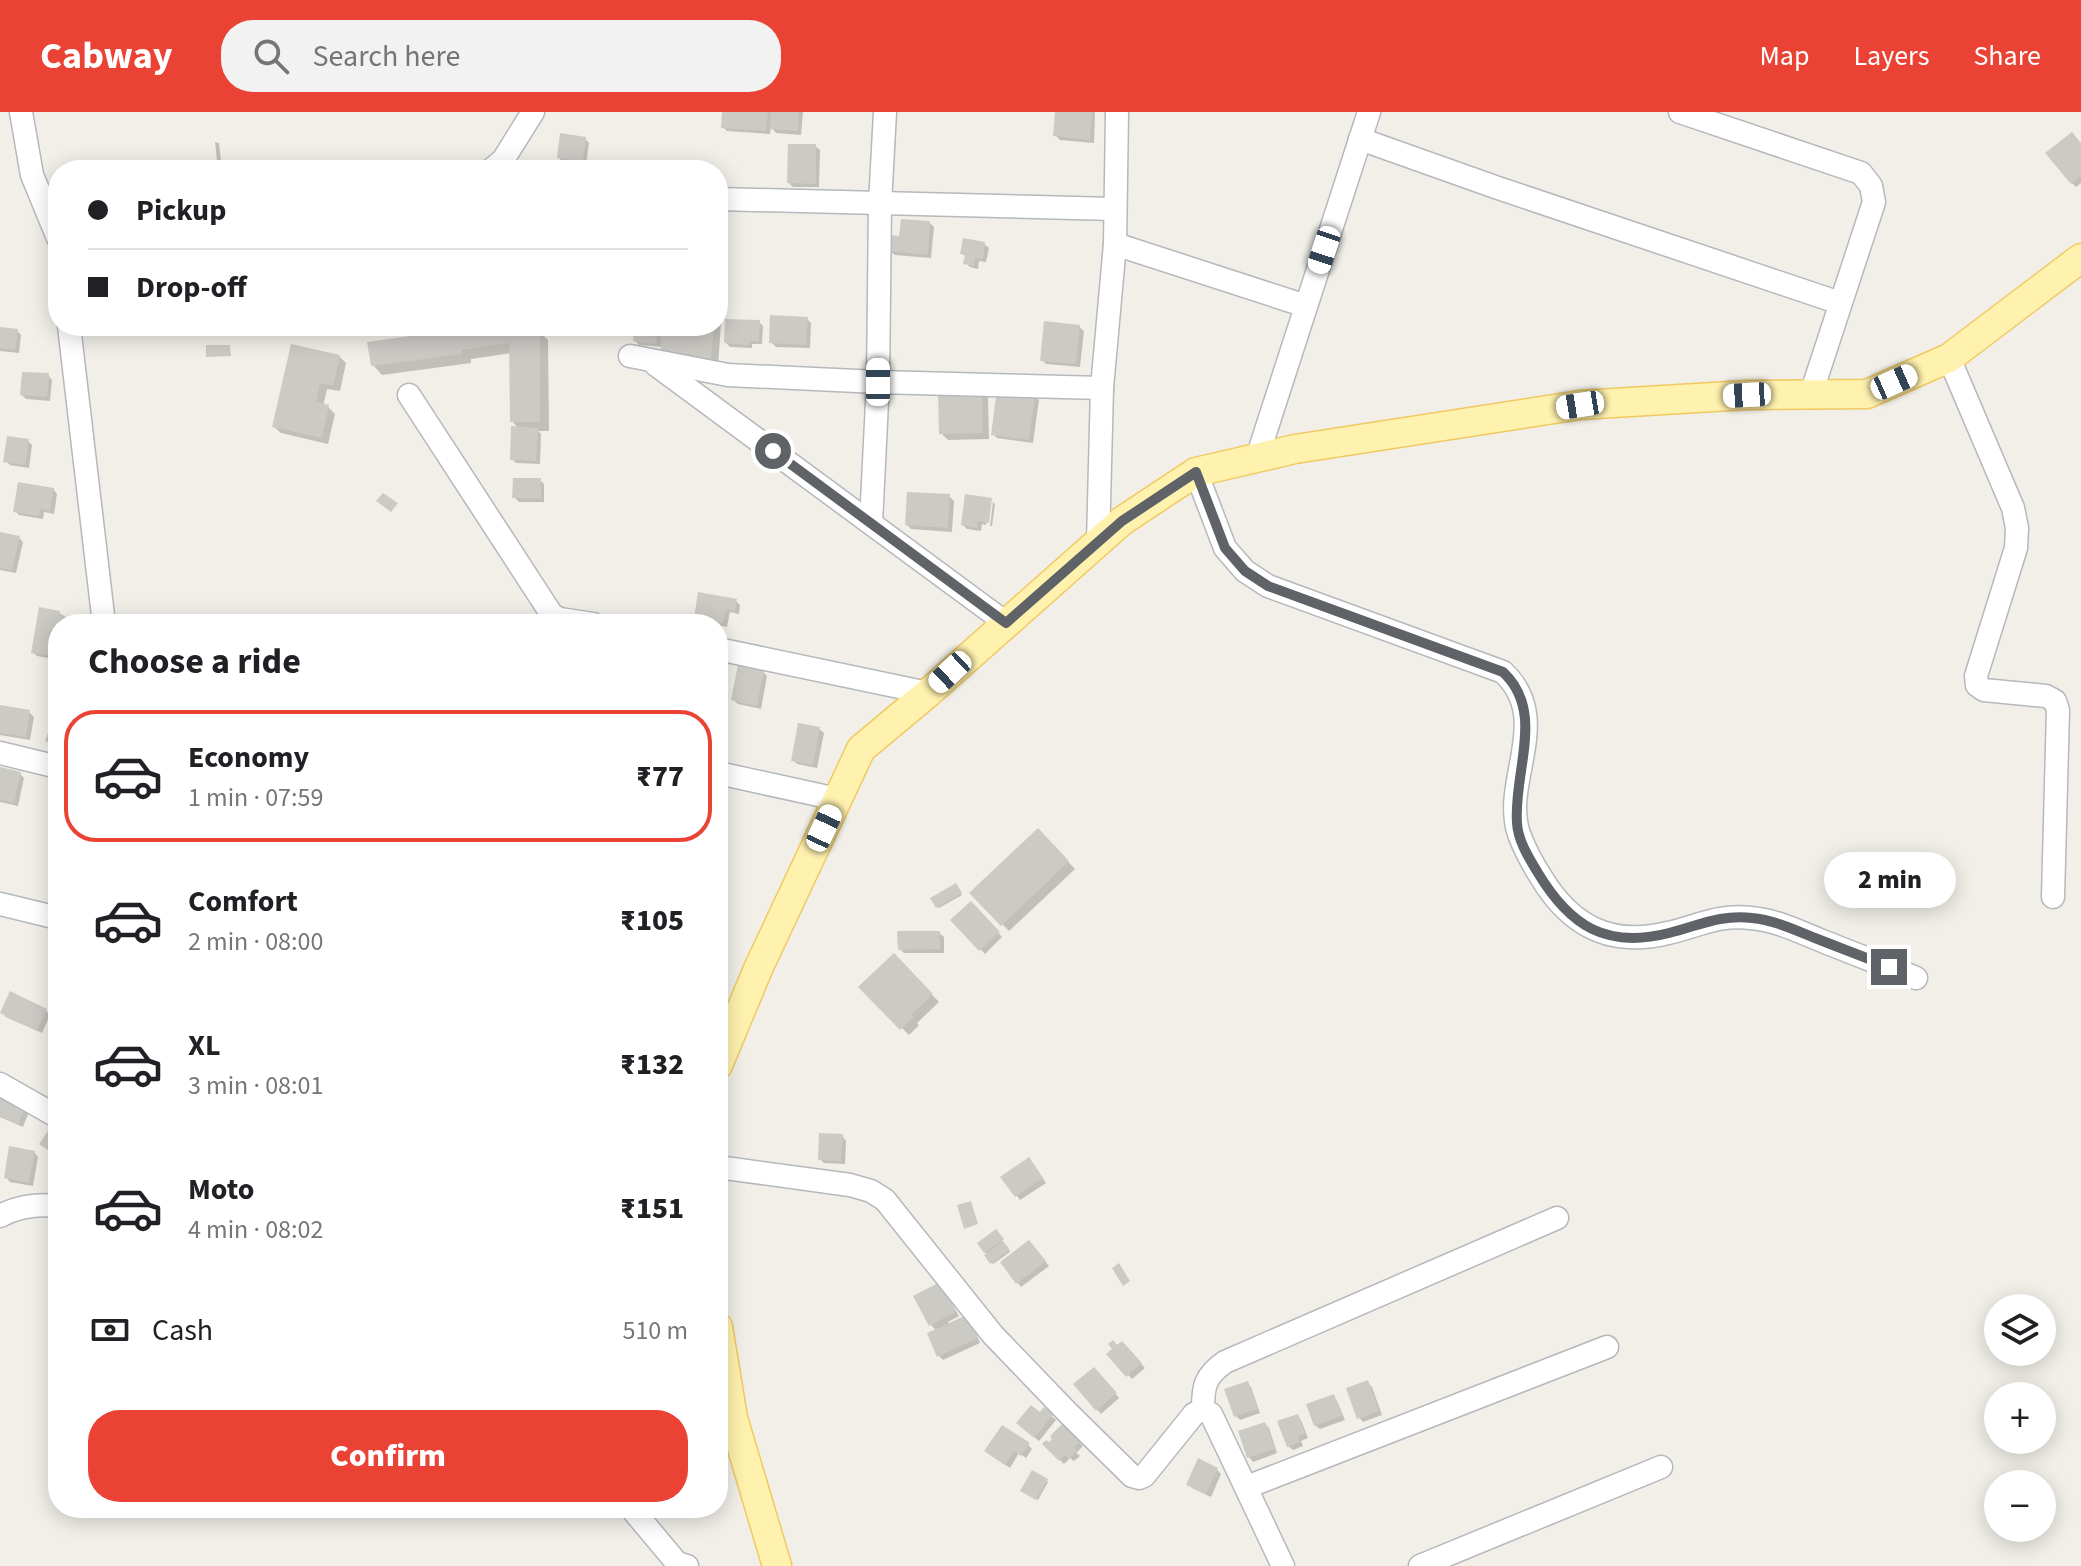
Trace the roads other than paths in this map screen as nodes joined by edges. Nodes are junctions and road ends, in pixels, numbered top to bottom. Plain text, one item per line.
1 (21, 112) edge
2 (533, 112) edge
3 (885, 112) edge
4 (1117, 112) edge
5 (1369, 112) edge
6 (1680, 112) edge
7 (1360, 139) junction
8 (503, 160) edge
9 (728, 199) edge
10 (880, 204) junction
11 (1114, 209) junction
12 (48, 214) edge
13 (1115, 244) junction
14 (2081, 258) edge
15 (1840, 303) junction
16 (1306, 306) junction
17 (70, 336) edge
18 (1949, 358) junction
19 (878, 382) junction
20 (1102, 388) junction
21 (1811, 394) junction
22 (409, 395) dead end
23 (1257, 458) junction
24 (1196, 472) junction
25 (871, 523) junction
26 (1098, 542) junction
27 (103, 614) edge
28 (551, 614) edge
29 (1006, 623) junction
30 (728, 651) edge
31 (928, 693) junction
32 (0, 753) edge
33 (48, 765) edge
34 (728, 775) edge
35 (837, 799) junction
36 (2053, 897) dead end
37 (0, 904) edge
38 (48, 916) edge
39 (1916, 978) dead end
40 (728, 1041) edge
41 (0, 1084) edge
42 (48, 1111) edge
43 (728, 1168) edge
44 (48, 1201) edge
45 (0, 1216) edge
46 (1557, 1218) dead end
47 (1607, 1347) dead end
48 (728, 1388) edge
49 (1203, 1409) junction
50 (1661, 1467) dead end
51 (1247, 1487) junction
52 (639, 1518) edge
53 (687, 1566) edge
54 (777, 1566) edge
55 (1283, 1566) edge
56 (1420, 1566) edge

1 - 12 street
2 - 8 street
3 - 10 street
4 - 11 street
5 - 7 street
6 - 15 street
7 - 15 street
7 - 16 street
9 - 10 street
10 - 11 street
10 - 19 street
11 - 13 street
13 - 16 street
13 - 20 street
14 - 18 main road
15 - 21 street
16 - 23 street
17 - 27 street
18 - 21 main road
18 - 36 street
19 - 20 street
19 - 25 street
19 - 25 street
20 - 26 street
21 - 23 main road
22 - 28 street
23 - 24 main road
24 - 26 main road
24 - 39 street
25 - 29 street
26 - 29 main road
29 - 31 main road
30 - 31 street
31 - 35 main road
32 - 33 street
34 - 35 street
35 - 40 main road
37 - 38 street
41 - 42 street
43 - 49 street
44 - 45 street
46 - 49 street
47 - 51 street
48 - 54 main road
49 - 51 street
50 - 56 street
51 - 55 street
52 - 53 street

